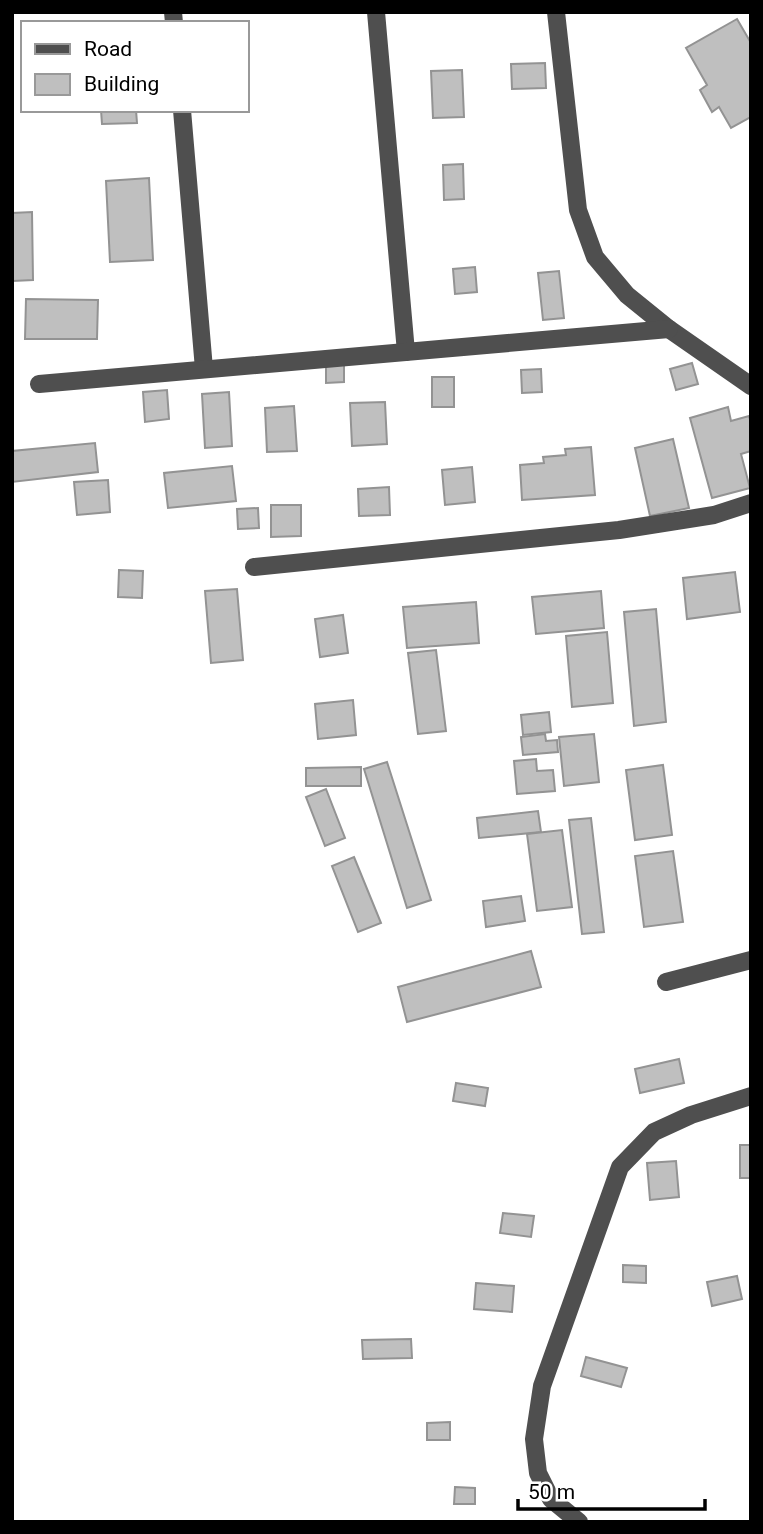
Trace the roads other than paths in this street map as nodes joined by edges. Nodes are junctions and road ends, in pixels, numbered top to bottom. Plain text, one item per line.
1 (376, 12) edge
2 (556, 12) edge
3 (182, 112) edge
4 (669, 329) junction
5 (406, 352) junction
6 (204, 369) junction
7 (39, 384) dead end
8 (751, 386) edge
9 (751, 503) edge
10 (254, 567) dead end
11 (751, 960) edge
12 (666, 982) dead end
13 (751, 1096) edge
14 (579, 1522) edge

1 - 5 street
2 - 4 street
3 - 6 street
4 - 5 street
4 - 8 street
5 - 6 street
6 - 7 street
9 - 10 street
11 - 12 street
13 - 14 street

